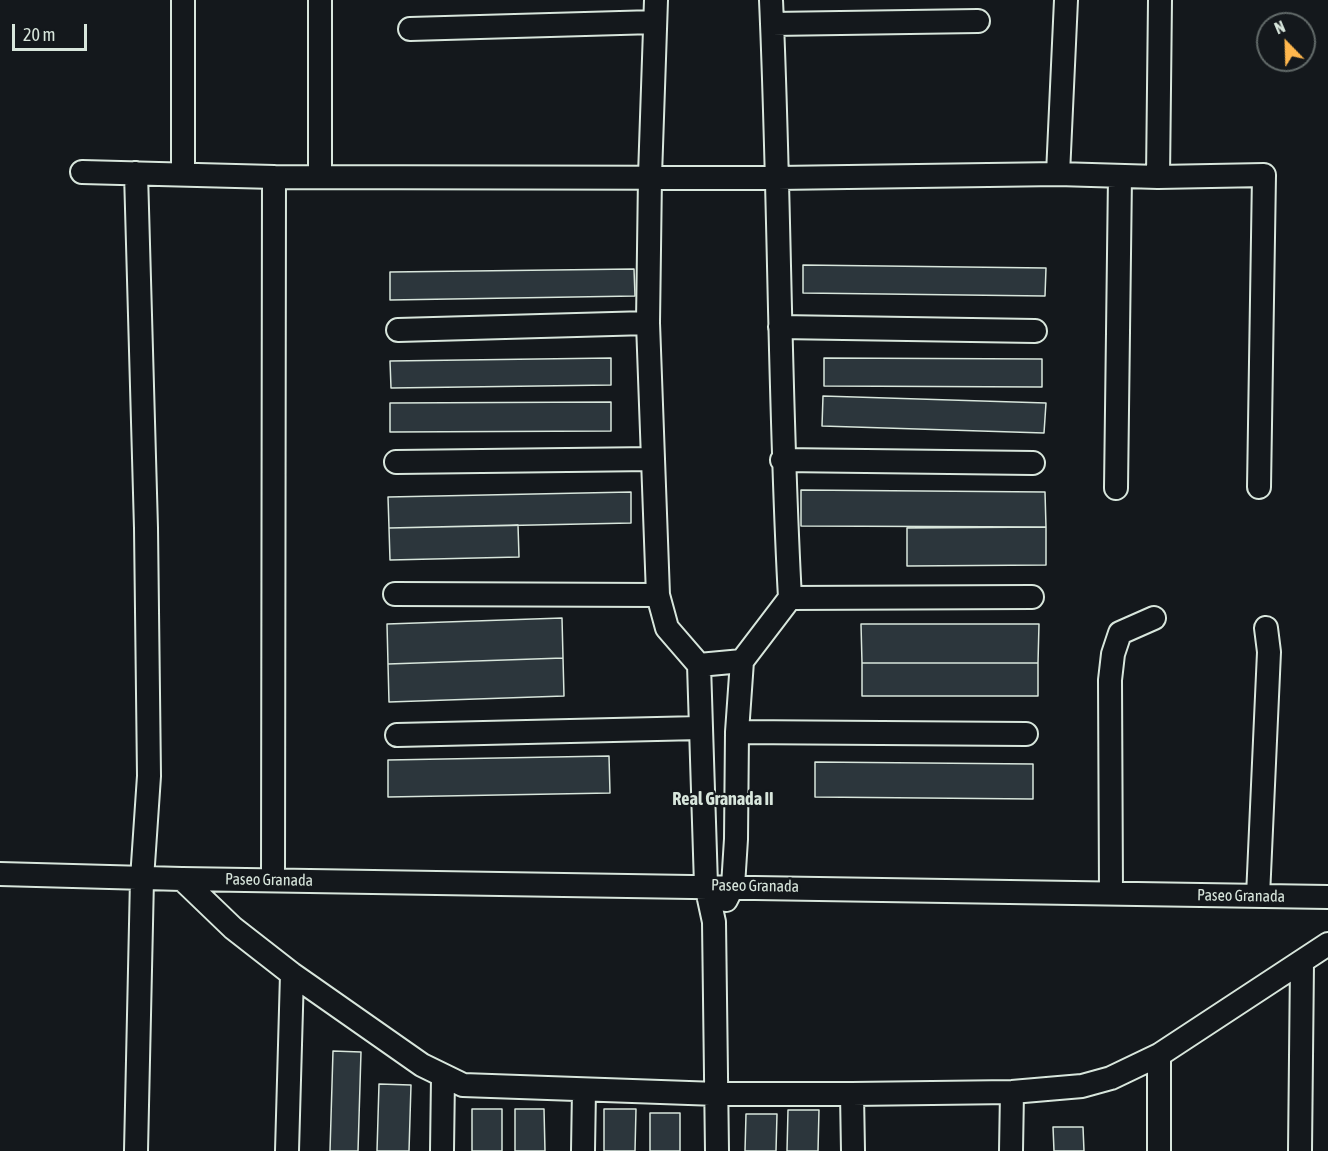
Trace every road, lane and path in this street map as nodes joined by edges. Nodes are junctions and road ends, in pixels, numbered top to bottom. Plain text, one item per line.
1 (183, 0) edge
2 (320, 0) edge
3 (771, 0) edge
4 (1066, 0) edge
5 (1160, 0) edge
6 (656, 11) edge
7 (978, 21) dead end
8 (772, 24) junction
9 (410, 29) dead end
10 (82, 172) dead end
11 (136, 173) junction
12 (183, 174) junction
13 (1058, 174) junction
14 (650, 176) junction
15 (1120, 176) junction
16 (274, 177) junction
17 (320, 177) junction
18 (1158, 177) junction
19 (778, 178) junction
20 (648, 323) junction
21 (780, 327) junction
22 (398, 330) dead end
23 (1035, 331) dead end
24 (652, 459) junction
25 (782, 460) junction
26 (396, 462) dead end
27 (1033, 463) dead end
28 (1259, 487) dead end
29 (1116, 488) dead end
30 (395, 594) dead end
31 (658, 595) junction
32 (1032, 597) dead end
33 (790, 598) junction
34 (1154, 618) dead end
35 (1266, 628) dead end
36 (742, 661) junction
37 (699, 665) junction
38 (700, 728) junction
39 (736, 732) junction
40 (1026, 734) dead end
41 (397, 735) dead end
42 (0, 874) edge
43 (142, 879) junction
44 (182, 879) junction
45 (273, 880) junction
46 (706, 885) junction
47 (733, 886) junction
48 (1111, 893) junction
49 (1258, 896) junction
50 (1328, 897) edge
51 (714, 922) junction
52 (1328, 944) edge
53 (1302, 963) junction
54 (292, 974) junction
55 (1159, 1055) junction
56 (443, 1077) junction
57 (584, 1090) junction
58 (1012, 1092) junction
59 (717, 1094) junction
60 (852, 1094) junction
61 (136, 1151) edge
62 (287, 1151) edge
63 (442, 1151) edge
64 (583, 1151) edge
65 (717, 1151) edge
66 (853, 1151) edge
67 (1011, 1151) edge
68 (1159, 1151) edge
69 (1300, 1151) edge

1 - 12 street
2 - 17 street
3 - 8 street
4 - 13 street
5 - 18 street
6 - 9 street
6 - 14 street
7 - 8 street
8 - 19 street
10 - 11 street
11 - 12 street
11 - 43 street
12 - 16 street
13 - 15 street
13 - 19 street
14 - 17 street
14 - 19 street
14 - 20 street
15 - 18 street
15 - 29 street
16 - 17 street
16 - 45 street
18 - 28 street
19 - 21 street
20 - 22 street
20 - 24 street
21 - 23 street
21 - 25 street
24 - 26 street
24 - 31 street
25 - 27 street
25 - 33 street
30 - 31 street
31 - 37 street
32 - 33 street
33 - 36 street
34 - 48 street
35 - 49 street
36 - 37 street
36 - 39 street
37 - 38 street
38 - 41 street
38 - 46 street
39 - 40 street
39 - 47 street
42 - 43 street, Paseo Granada
43 - 44 street, Paseo Granada
43 - 61 street
44 - 45 street, Paseo Granada
44 - 54 street
45 - 46 street, Paseo Granada
46 - 47 street, Paseo Granada
46 - 51 street
47 - 48 street, Paseo Granada
47 - 51 street
48 - 49 street, Paseo Granada
49 - 50 street, Paseo Granada
51 - 59 street
52 - 53 street
53 - 55 street
53 - 69 street
54 - 56 street
54 - 62 street
55 - 58 street
55 - 68 street
56 - 57 street
56 - 63 street
57 - 59 street
57 - 64 street
58 - 60 street
58 - 67 street
59 - 60 street
59 - 65 street
60 - 66 street

